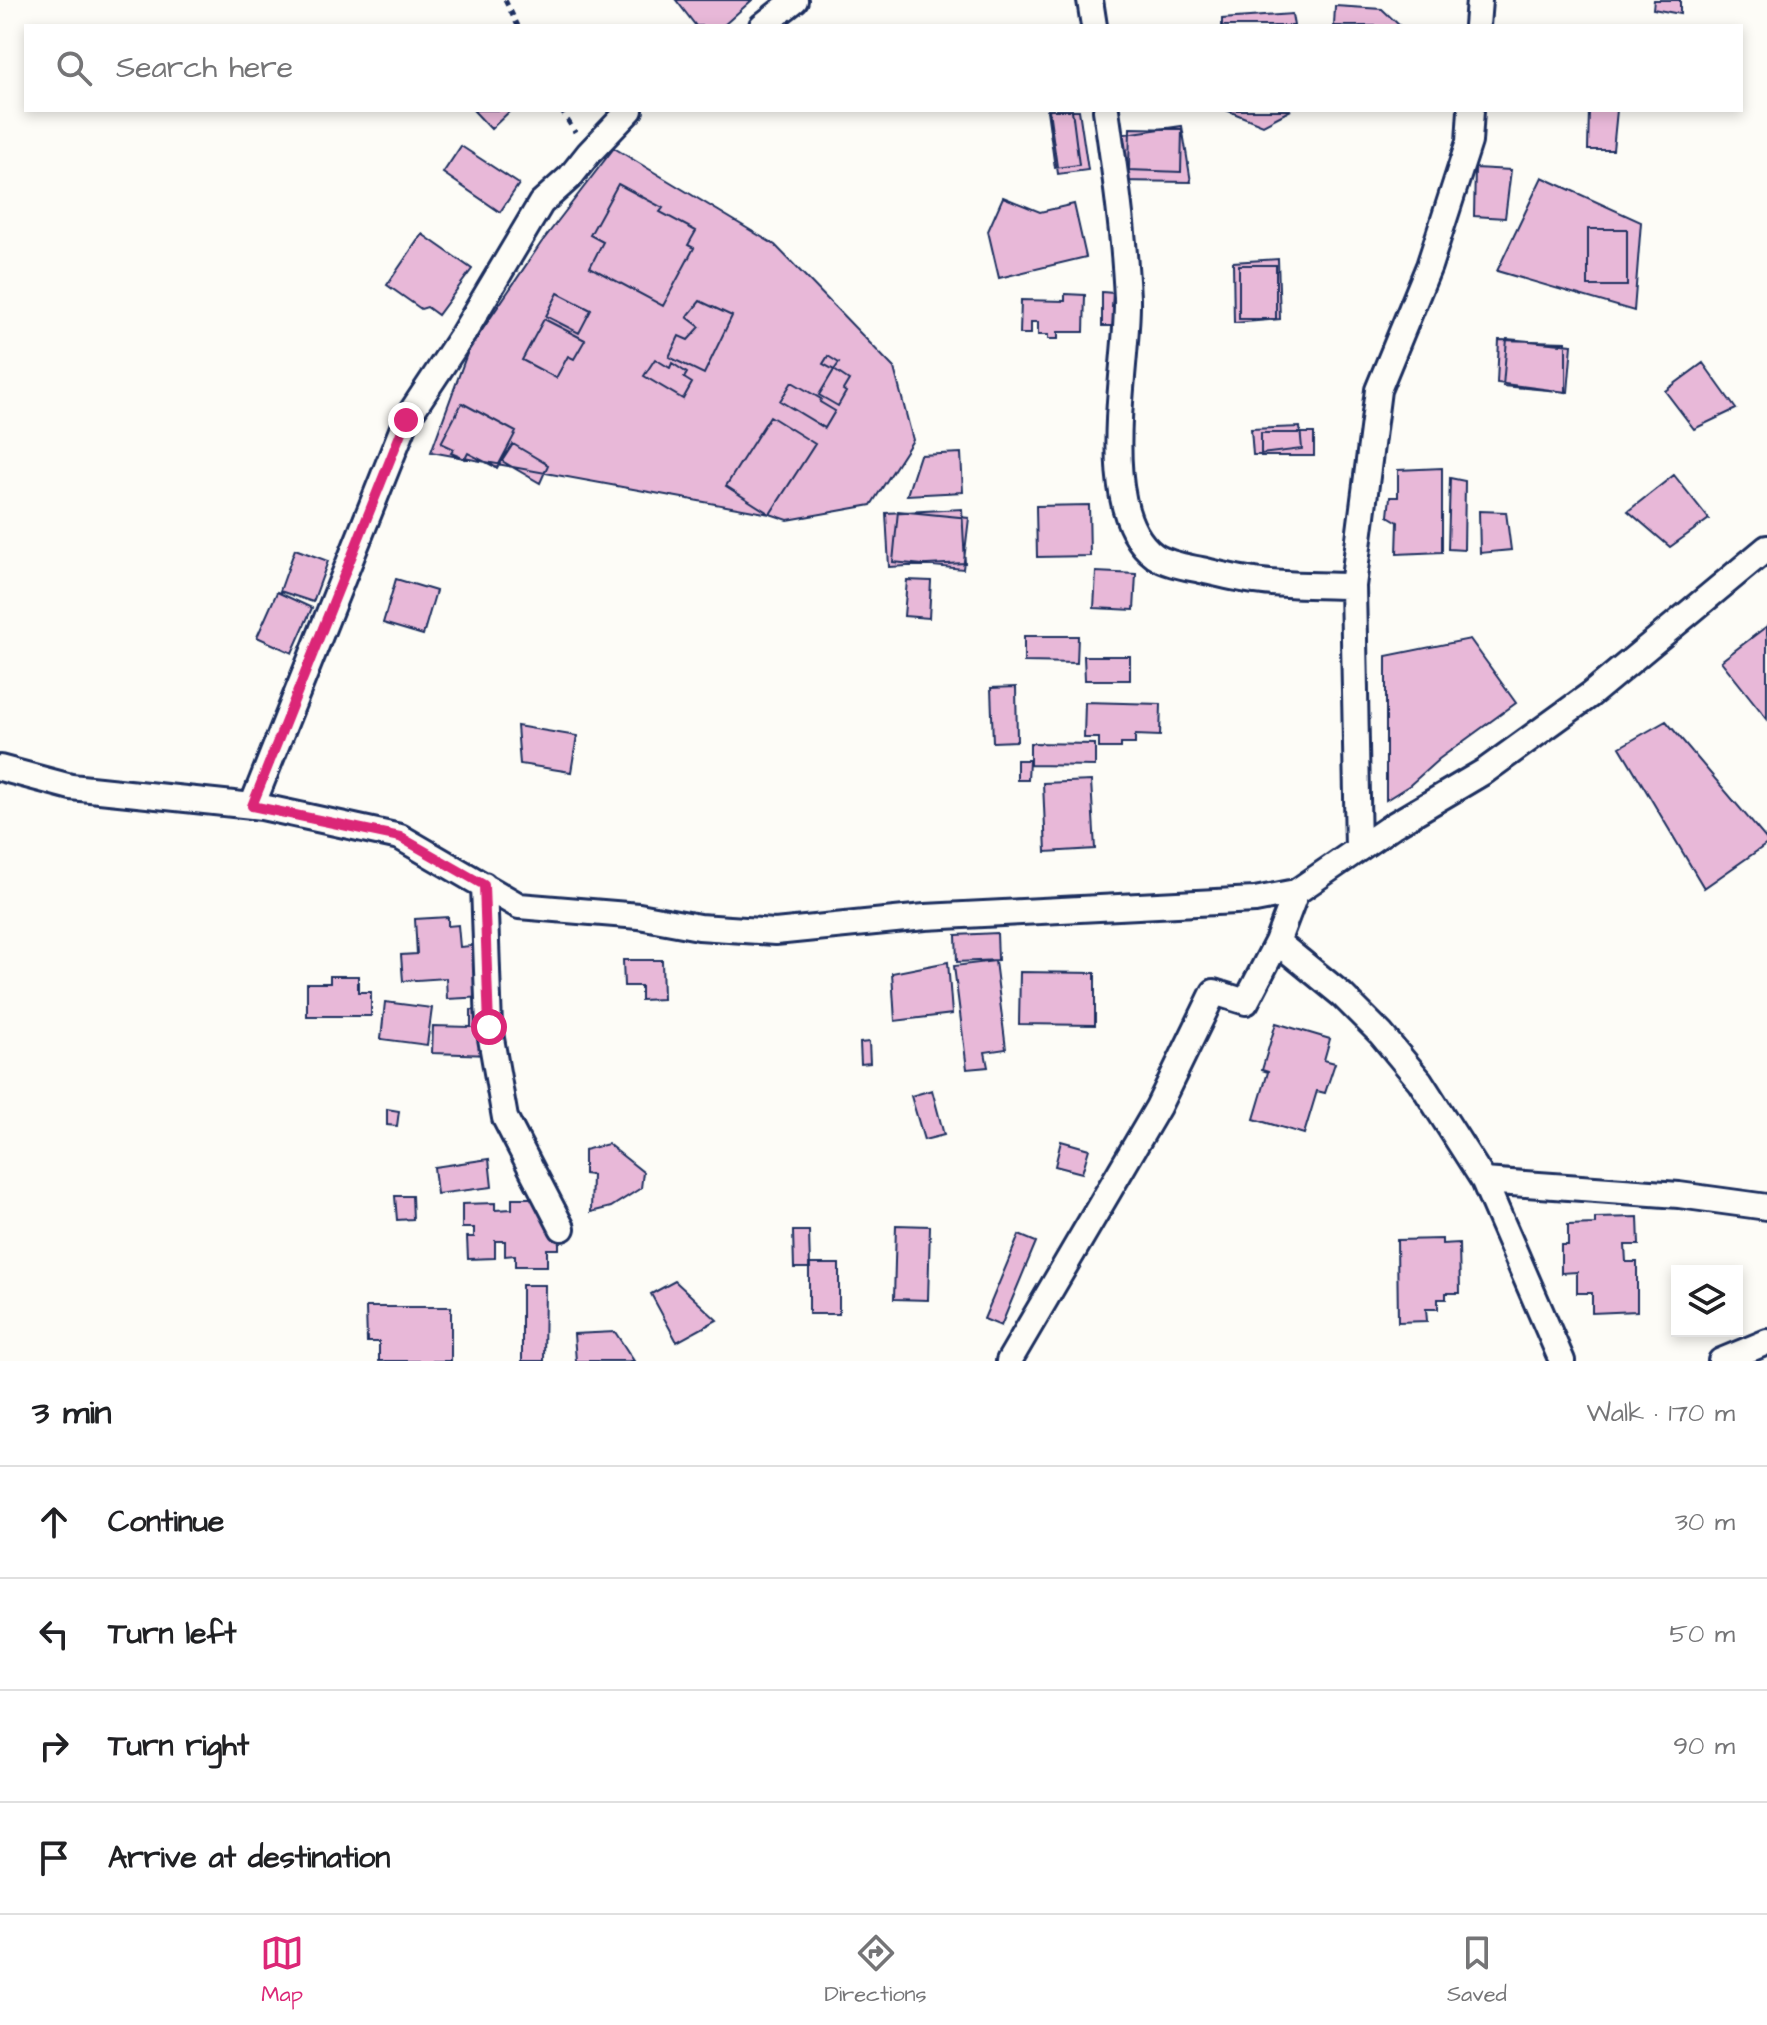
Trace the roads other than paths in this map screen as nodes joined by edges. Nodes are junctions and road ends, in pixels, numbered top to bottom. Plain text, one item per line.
1 (795, 0) edge
2 (1090, 0) edge
3 (1479, 0) edge
4 (765, 24) edge
5 (1094, 24) edge
6 (1477, 24) edge
7 (628, 112) edge
8 (1106, 112) edge
9 (1471, 112) edge
10 (1767, 548) edge
11 (1353, 586) junction
12 (0, 768) edge
13 (252, 806) junction
14 (1358, 849) junction
15 (484, 885) junction
16 (1296, 892) junction
17 (1277, 942) junction
18 (1484, 1181) junction
19 (1767, 1207) edge
20 (562, 1228) dead end
21 (1767, 1342) edge
22 (1009, 1361) edge
23 (1562, 1361) edge
24 (1721, 1361) edge

1 - 4 street
2 - 5 street
3 - 6 street
7 - 13 street
8 - 11 street
9 - 11 street
10 - 14 street
11 - 14 street
12 - 13 street
13 - 15 street
14 - 16 street
15 - 16 street
15 - 20 street
16 - 17 street
17 - 18 street
17 - 22 street
18 - 19 street
18 - 23 street
21 - 24 street

